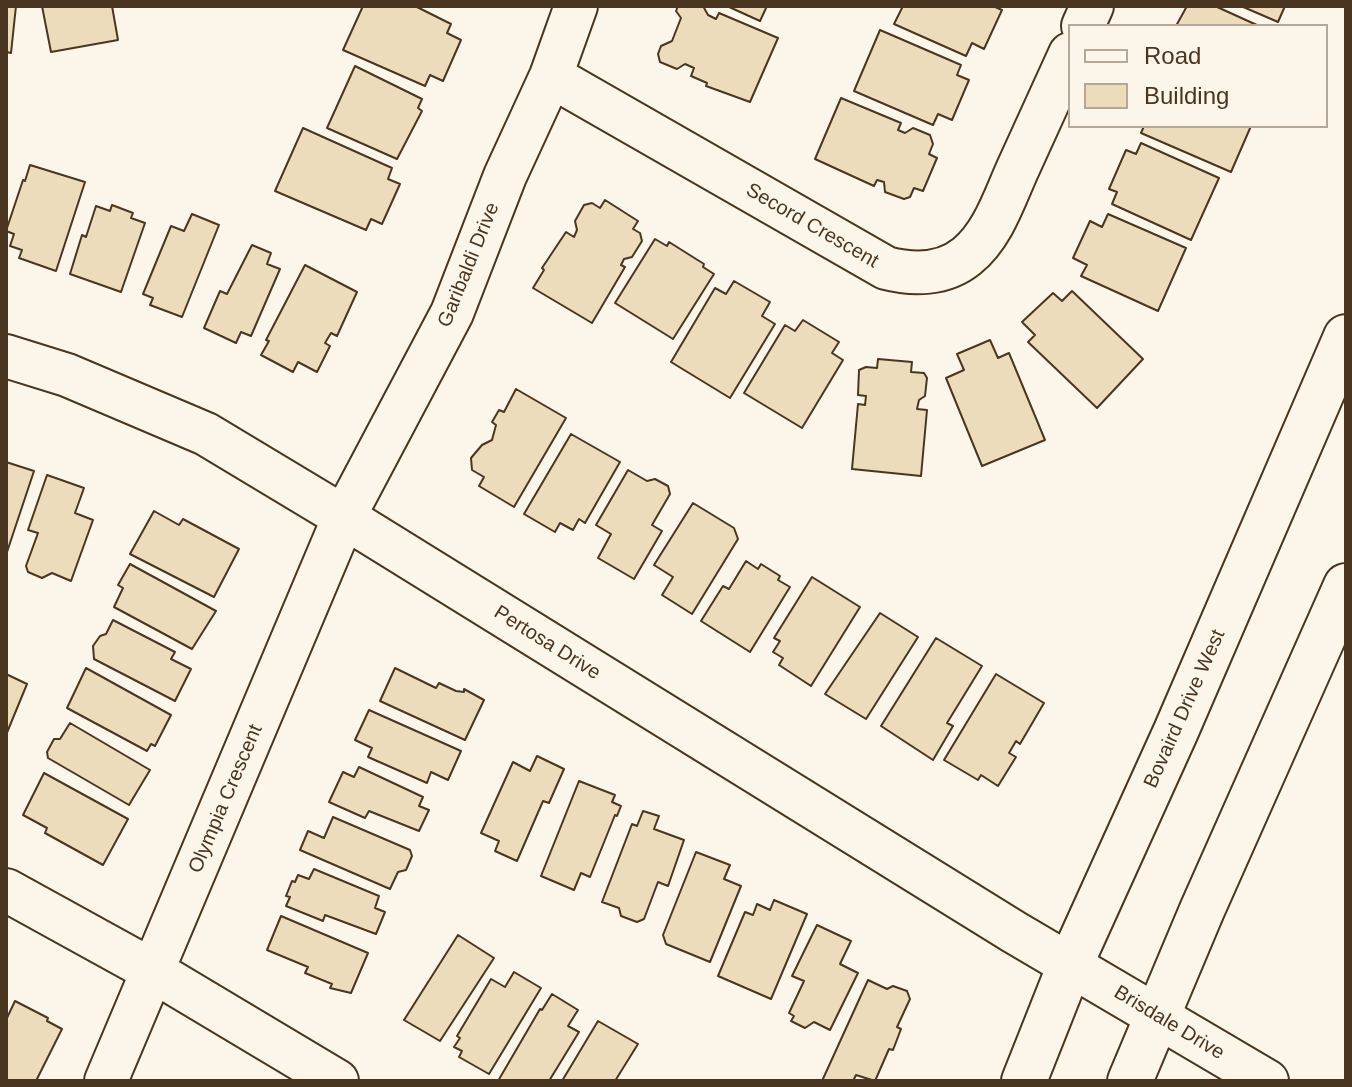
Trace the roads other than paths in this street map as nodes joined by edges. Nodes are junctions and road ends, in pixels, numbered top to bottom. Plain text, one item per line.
1 (576, 6) edge
2 (1068, 58) edge
3 (551, 76) junction
4 (1346, 337) edge
5 (6, 356) edge
6 (344, 517) junction
7 (1346, 586) edge
8 (6, 890) edge
9 (1070, 965) junction
10 (153, 971) junction
11 (1158, 1017) junction
12 (106, 1081) edge
13 (337, 1081) edge
14 (1024, 1081) edge
15 (1130, 1081) edge
16 (1267, 1081) edge

1 - 3 street, Garibaldi Drive
2 - 3 street, Secord Crescent
3 - 6 street, Garibaldi Drive
4 - 9 main road, Bovaird Drive West
5 - 6 street, Pertosa Drive
6 - 9 street, Pertosa Drive
6 - 10 street, Olympia Crescent
7 - 11 main road
8 - 10 street
9 - 11 street, Brisdale Drive
9 - 14 main road, Bovaird Drive West
10 - 12 street, Olympia Crescent
10 - 13 street
11 - 15 main road
11 - 16 street, Brisdale Drive

